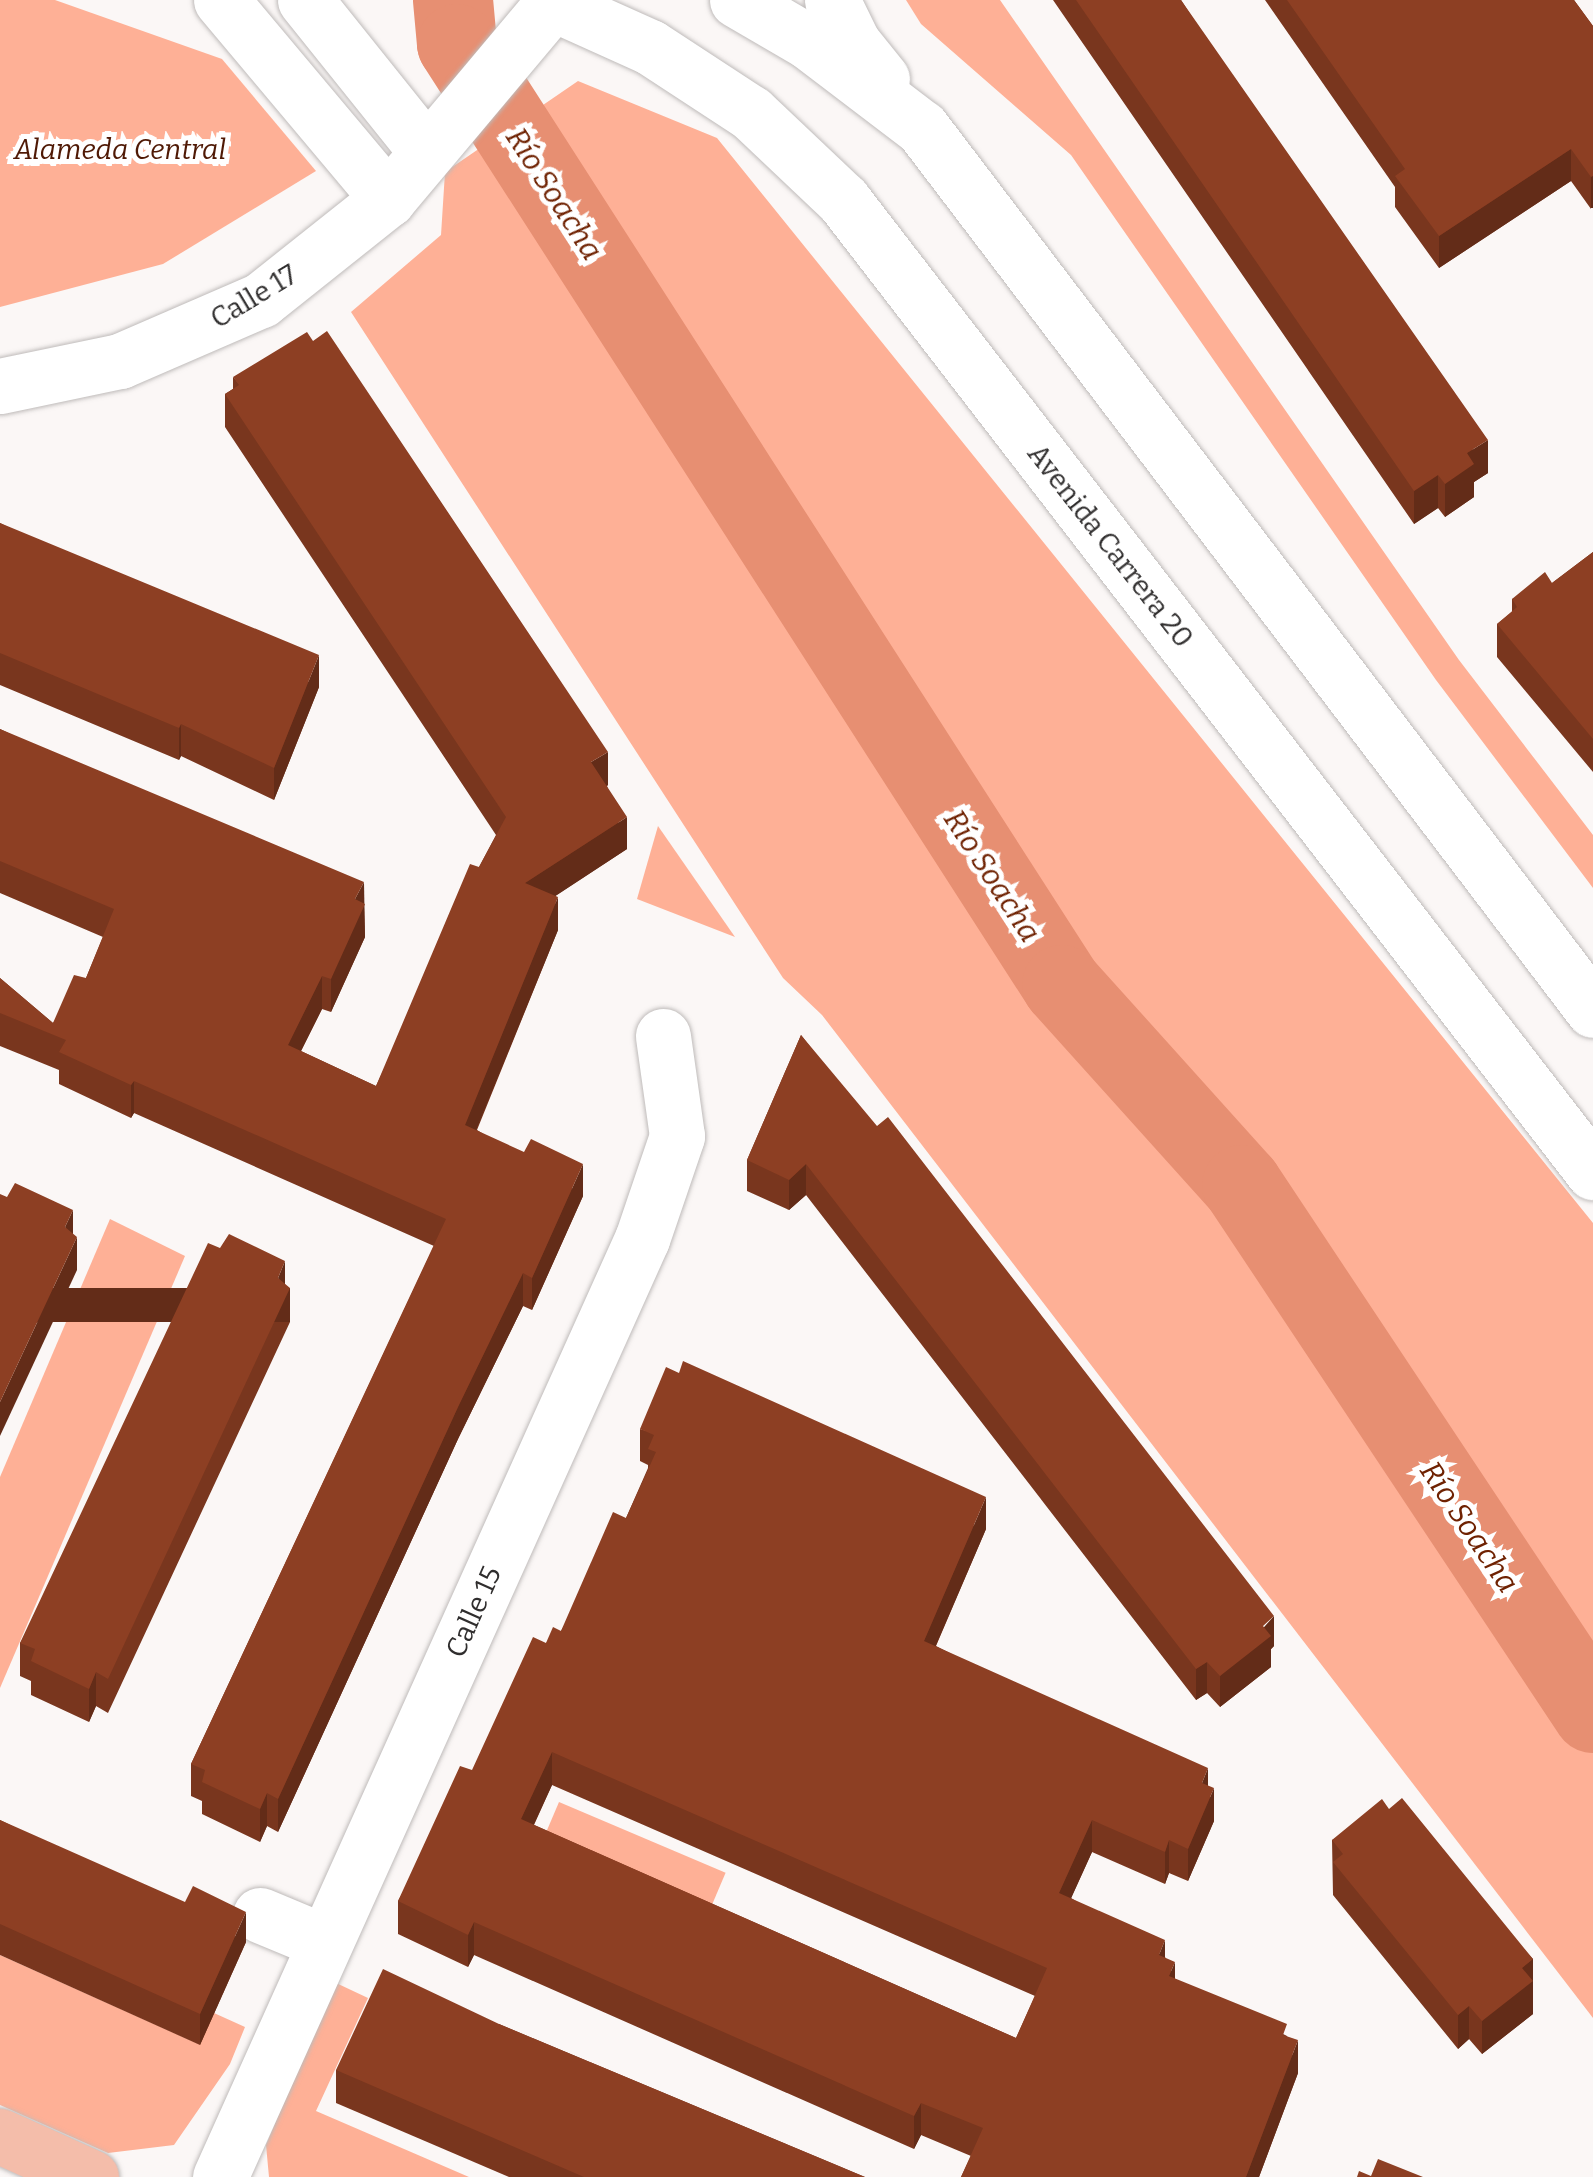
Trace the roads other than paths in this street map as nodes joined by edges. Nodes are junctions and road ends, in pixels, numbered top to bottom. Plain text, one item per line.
1 (220, 0) edge
2 (305, 0) edge
3 (737, 0) edge
4 (832, 0) edge
5 (554, 2) edge
6 (922, 128) junction
7 (440, 134) junction
8 (388, 198) junction
9 (0, 386) edge
10 (1593, 1010) edge
11 (664, 1036) dead end
12 (1593, 1172) edge
13 (260, 1915) dead end
14 (325, 1942) junction
15 (0, 2136) edge
16 (91, 2177) edge
17 (220, 2177) edge

1 - 8 street
2 - 7 street
3 - 6 street
4 - 6 street
5 - 7 street, Calle 17
5 - 12 street, Avenida Carrera 20
6 - 10 street
7 - 8 street, Calle 17
8 - 9 street, Calle 17
11 - 14 street, Calle 15
13 - 14 street
14 - 17 street, Calle 15
15 - 16 main road

